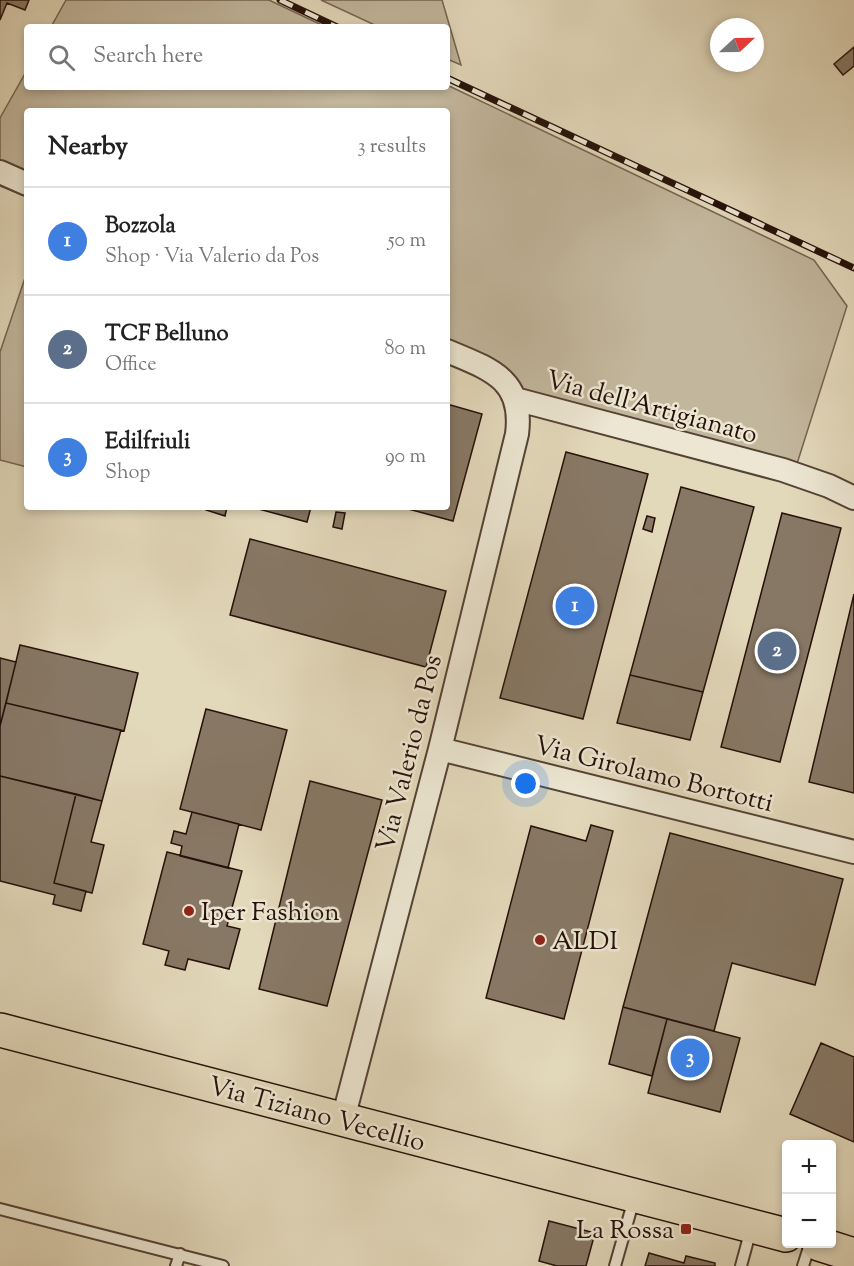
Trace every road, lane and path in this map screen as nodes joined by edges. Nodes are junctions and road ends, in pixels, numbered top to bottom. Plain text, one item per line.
1 (0, 172) edge
2 (24, 183) edge
3 (450, 352) edge
4 (515, 399) junction
5 (854, 498) edge
6 (440, 749) junction
7 (854, 852) edge
8 (0, 1030) edge
9 (343, 1119) junction
10 (634, 1196) junction
11 (0, 1209) edge
12 (752, 1226) junction
13 (782, 1234) edge
14 (809, 1248) edge
15 (832, 1248) edge
16 (180, 1254) junction
17 (854, 1255) edge
18 (176, 1266) edge
19 (223, 1266) edge
20 (615, 1266) edge
21 (741, 1266) edge
22 (803, 1266) edge

1 - 2 street
3 - 4 street, Via dell'Artigianato
4 - 5 street, Via dell'Artigianato
4 - 6 street, Via Valerio da Pos
6 - 7 street, Via Girolamo Bortotti
6 - 9 street, Via Valerio da Pos
8 - 9 main road, Via Tiziano Vecellio
9 - 10 main road, Via Tiziano Vecellio
10 - 12 main road, Via Tiziano Vecellio
10 - 20 lane
11 - 16 lane
12 - 13 main road, Via Tiziano Vecellio
12 - 21 lane
14 - 22 lane
15 - 17 main road
16 - 18 lane
16 - 19 lane

